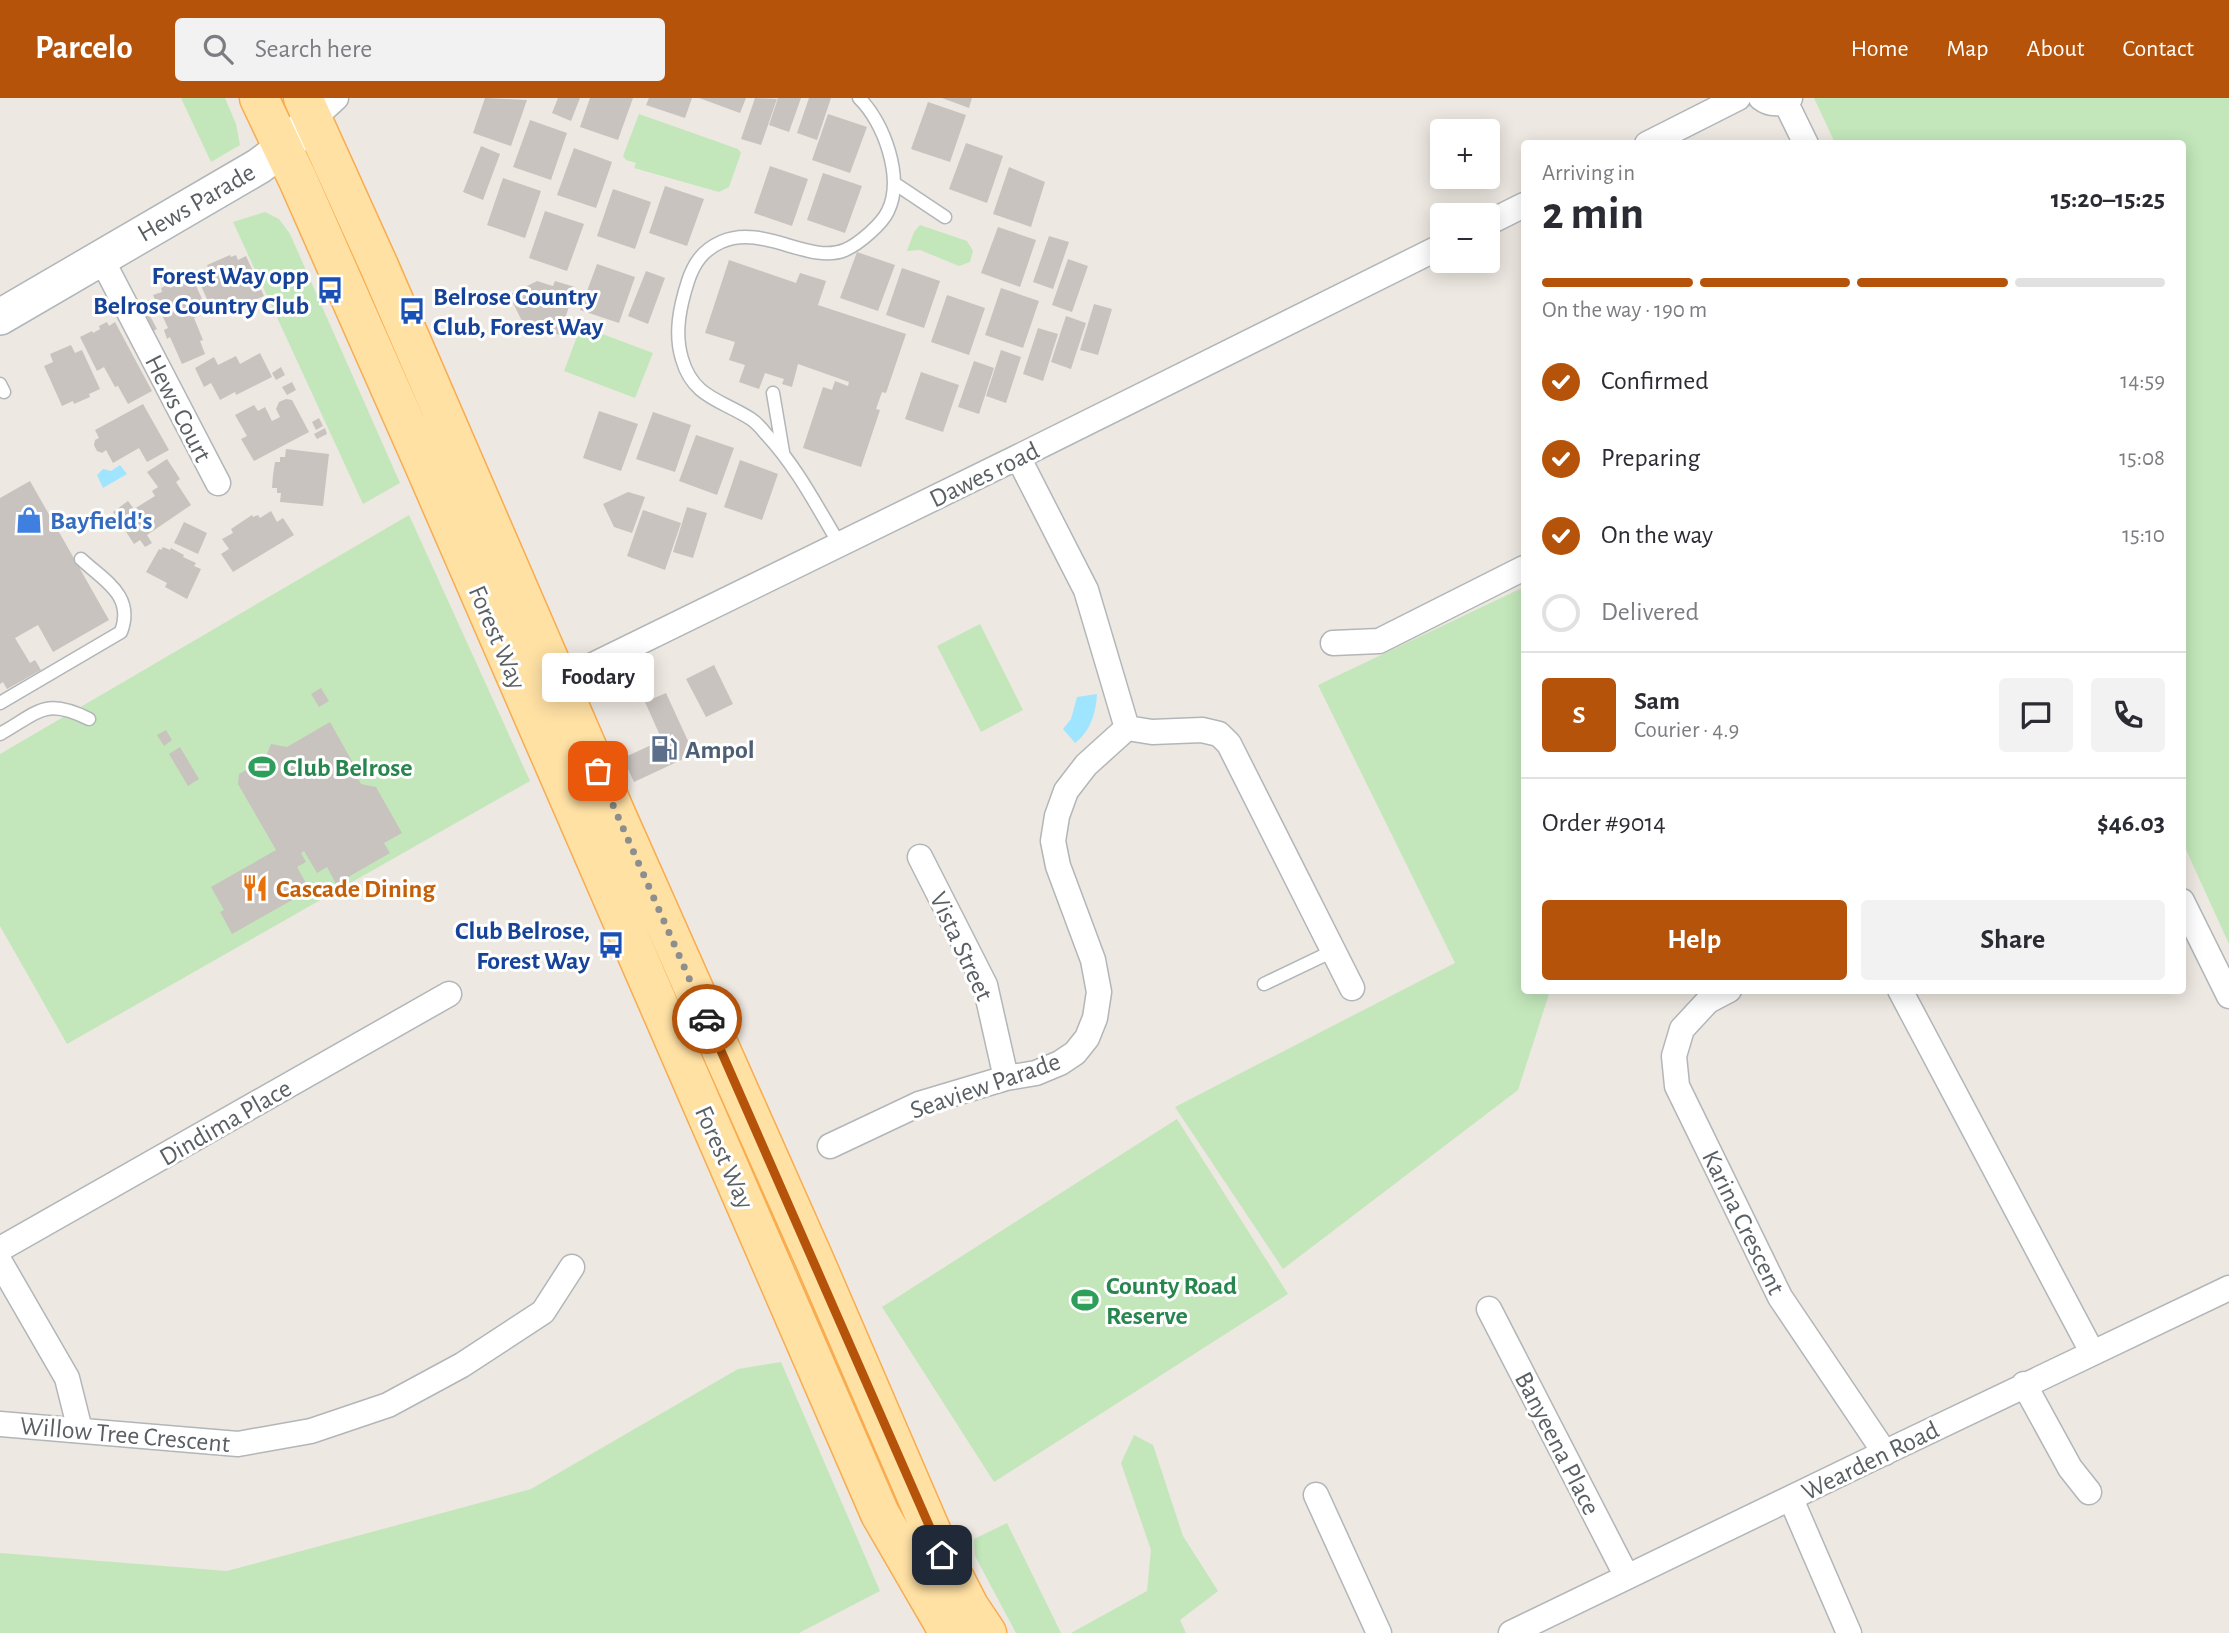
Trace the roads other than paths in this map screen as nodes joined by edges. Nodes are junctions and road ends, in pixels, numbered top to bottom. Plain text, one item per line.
1 (259, 98) edge
2 (859, 98) edge
3 (1738, 98) edge
4 (1779, 99) edge
5 (317, 105) edge
6 (1655, 140) edge
7 (1804, 140) edge
8 (283, 148) junction
9 (894, 183) junction
10 (1521, 206) edge
11 (945, 217) dead end
12 (1500, 217) edge
13 (1430, 252) edge
14 (101, 258) junction
15 (0, 317) edge
16 (773, 393) dead end
17 (783, 452) junction
18 (1018, 457) junction
19 (218, 483) dead end
20 (839, 545) junction
21 (81, 559) dead end
22 (1521, 569) edge
23 (1333, 643) dead end
24 (560, 682) junction
25 (524, 699) junction
26 (0, 703) edge
27 (89, 719) dead end
28 (1127, 728) junction
29 (0, 734) edge
30 (920, 857) dead end
31 (2186, 909) edge
32 (1333, 951) junction
33 (1264, 984) dead end
34 (1352, 988) dead end
35 (449, 994) dead end
36 (1721, 994) edge
37 (1902, 994) edge
38 (2229, 996) edge
39 (1006, 1078) junction
40 (830, 1146) dead end
41 (0, 1249) edge
42 (0, 1262) edge
43 (572, 1266) dead end
44 (2229, 1288) edge
45 (1489, 1310) dead end
46 (2092, 1352) junction
47 (2024, 1384) junction
48 (0, 1424) edge
49 (80, 1430) junction
50 (1885, 1453) junction
51 (2089, 1492) dead end
52 (1316, 1495) dead end
53 (1791, 1499) junction
54 (1627, 1577) junction
55 (949, 1633) edge
56 (987, 1633) edge
57 (1379, 1633) edge
58 (1511, 1633) edge
59 (1849, 1633) edge

1 - 8 main road, Forest Way
2 - 9 lane
3 - 6 street
4 - 7 street
5 - 8 street, Hews Parade
5 - 24 main road, Forest Way
8 - 14 street, Hews Parade
8 - 25 main road, Forest Way
9 - 11 lane
9 - 17 lane
10 - 12 street
13 - 18 street, Dawes road
14 - 15 street, Hews Parade
14 - 19 street, Hews Court
16 - 17 lane
17 - 20 lane
18 - 20 street, Dawes road
18 - 28 street
20 - 24 street, Dawes road
21 - 26 lane
22 - 23 street
24 - 25 street, Dawes road
24 - 56 main road, Forest Way
25 - 55 main road, Forest Way
27 - 29 lane
28 - 32 street
28 - 39 street, Seaview Parade
30 - 39 street, Vista Street
31 - 38 street
32 - 33 lane
32 - 34 street
35 - 41 street, Dindima Place
36 - 50 street, Karina Crescent
37 - 46 street
39 - 40 street, Seaview Parade
42 - 49 street
43 - 49 street, Willow Tree Crescent
44 - 46 street, Wearden Road
45 - 54 street, Banyeena Place
46 - 47 street, Wearden Road
47 - 50 street, Wearden Road
47 - 51 street
48 - 49 street, Willow Tree Crescent
50 - 53 street, Wearden Road
52 - 57 street
53 - 54 street, Wearden Road
53 - 59 street
54 - 58 street, Wearden Road

